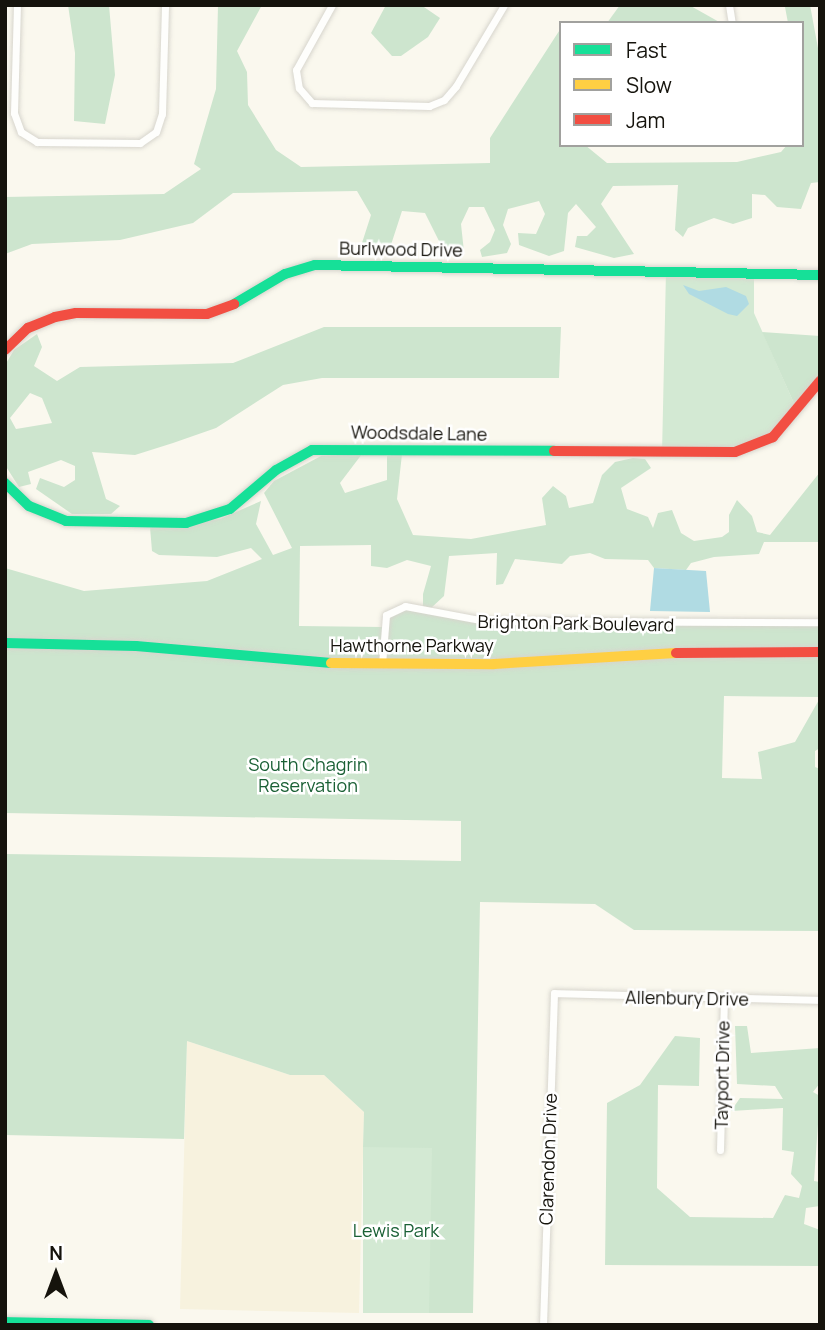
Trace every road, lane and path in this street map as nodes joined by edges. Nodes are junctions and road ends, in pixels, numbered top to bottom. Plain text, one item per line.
1 (17, 5) edge
2 (165, 5) edge
3 (332, 5) edge
4 (504, 5) edge
5 (820, 275) edge
6 (5, 350) edge
7 (820, 381) edge
8 (5, 483) edge
9 (820, 622) edge
10 (5, 643) edge
11 (820, 652) edge
12 (383, 664) junction
13 (554, 993) joint
14 (724, 1000) junction
15 (820, 1000) edge
16 (720, 1150) dead end
17 (5, 1322) edge
18 (60, 1324) edge
19 (149, 1325) edge
20 (543, 1325) edge

1 - 2 street
3 - 4 street
5 - 6 street, Burlwood Drive
7 - 8 street, Woodsdale Lane
9 - 12 street, Brighton Park Boulevard
10 - 12 street, Hawthorne Parkway
11 - 12 street, Hawthorne Parkway
13 - 14 street, Allenbury Drive
13 - 20 street, Clarendon Drive
14 - 15 street, Allenbury Drive
14 - 16 street, Tayport Drive
17 - 18 street
18 - 19 street

